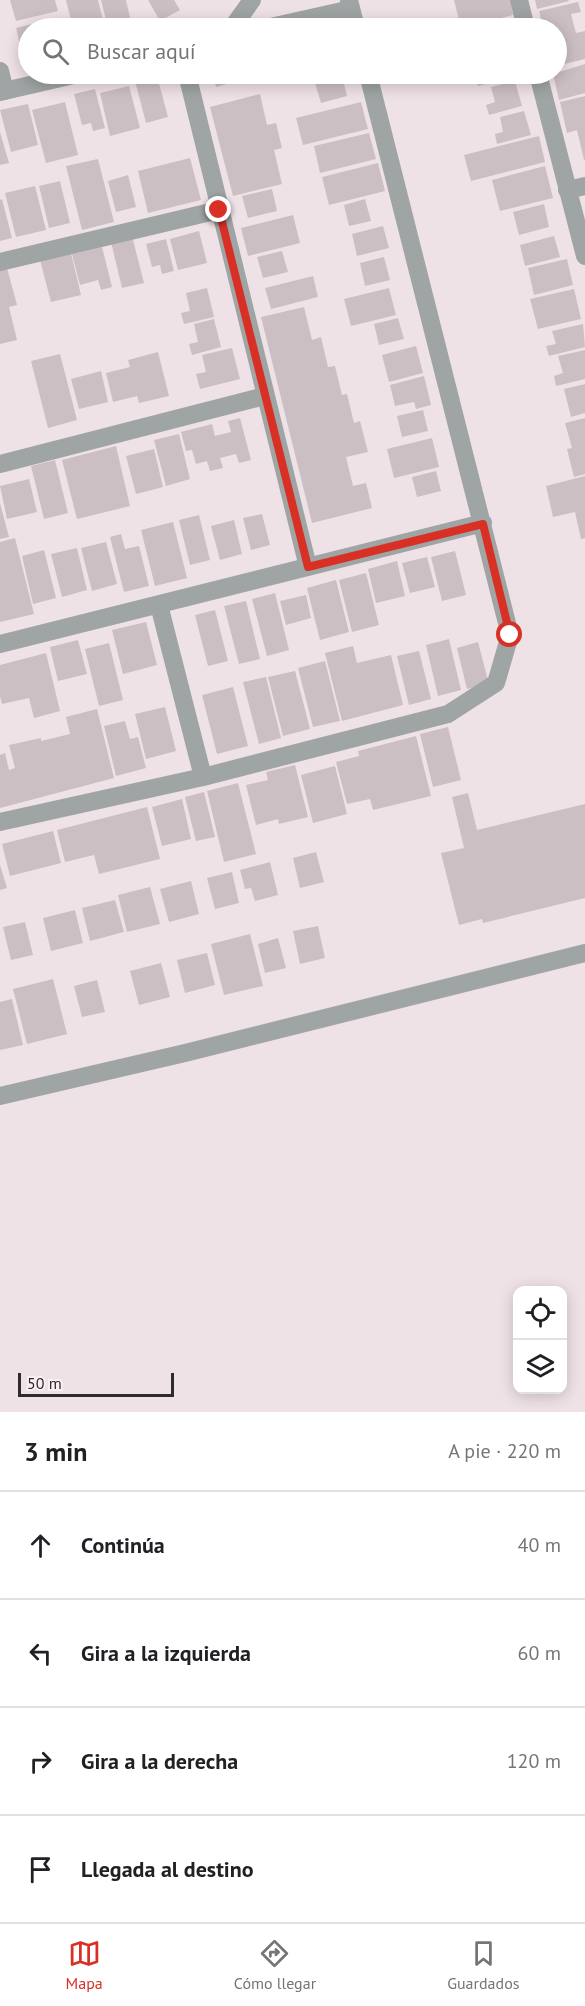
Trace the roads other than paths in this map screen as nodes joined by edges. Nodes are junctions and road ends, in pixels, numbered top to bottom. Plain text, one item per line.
1 (252, 0) edge
2 (519, 0) edge
3 (350, 5) edge
4 (239, 18) edge
5 (303, 18) edge
6 (524, 18) edge
7 (0, 71) edge
8 (36, 84) edge
9 (189, 84) edge
10 (371, 84) edge
11 (541, 84) edge
12 (2, 92) edge
13 (576, 188) edge
14 (219, 210) junction
15 (585, 256) edge
16 (0, 262) edge
17 (265, 396) junction
18 (0, 464) edge
19 (483, 524) junction
20 (308, 567) junction
21 (159, 605) junction
22 (0, 644) edge
23 (203, 777) junction
24 (0, 822) edge
25 (585, 952) edge
26 (0, 1096) edge

1 - 4 street
2 - 6 street
3 - 5 street
7 - 12 street
8 - 12 street
9 - 14 street
10 - 19 street
11 - 13 street
13 - 15 street
14 - 16 street
14 - 17 street
17 - 18 street
17 - 20 street
19 - 20 street
19 - 23 street
20 - 21 street
21 - 22 street
21 - 23 street
23 - 24 street
25 - 26 street

